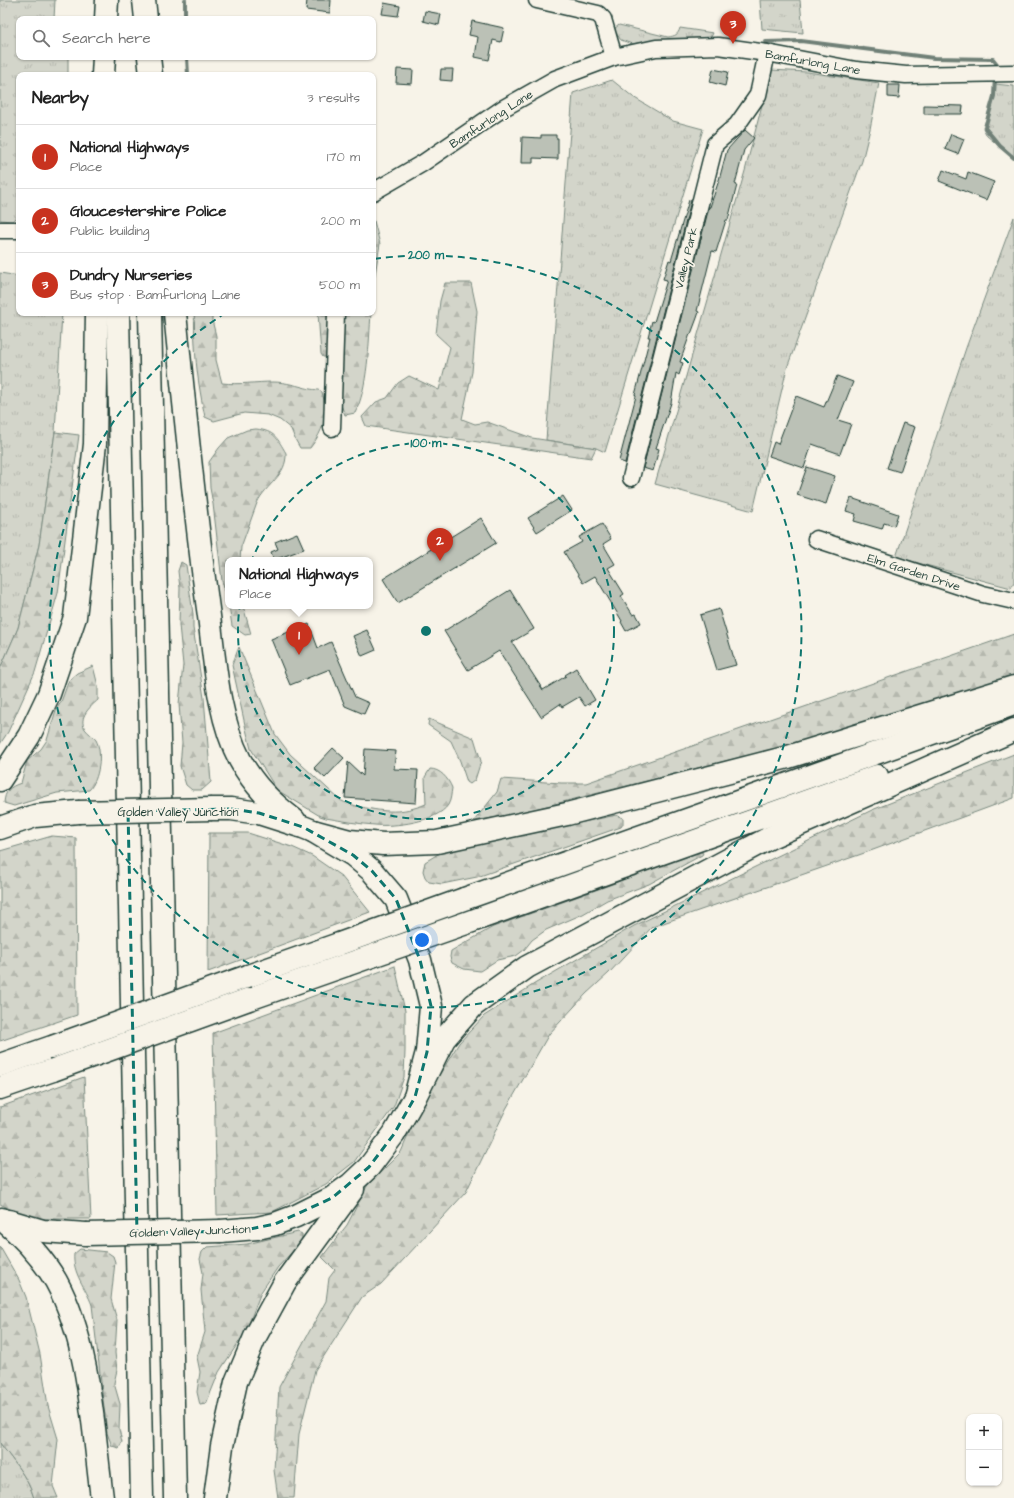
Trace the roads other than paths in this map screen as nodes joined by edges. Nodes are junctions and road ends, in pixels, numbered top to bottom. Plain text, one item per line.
1 (106, 0) edge
2 (111, 0) edge
3 (143, 0) edge
4 (537, 0) edge
5 (581, 5) edge
6 (106, 16) edge
7 (111, 16) edge
8 (144, 16) edge
9 (767, 53) junction
10 (614, 57) junction
11 (104, 60) edge
12 (112, 60) edge
13 (144, 60) edge
14 (149, 60) edge
15 (103, 72) edge
16 (112, 72) edge
17 (144, 72) edge
18 (151, 72) edge
19 (1014, 73) edge
20 (376, 190) edge
21 (0, 230) edge
22 (16, 230) edge
23 (97, 316) edge
24 (118, 316) edge
25 (150, 316) edge
26 (175, 316) edge
27 (336, 316) edge
28 (332, 428) dead end
29 (631, 478) dead end
30 (816, 539) dead end
31 (1014, 601) edge
32 (1014, 687) edge
33 (1014, 704) edge
34 (1014, 727) edge
35 (1014, 730) edge
36 (0, 780) edge
37 (0, 828) edge
38 (308, 829) junction
39 (0, 1065) edge
40 (0, 1088) edge
41 (415, 1097) junction
42 (369, 1167) junction
43 (1, 1218) edge
44 (102, 1498) edge
45 (142, 1498) edge
46 (175, 1498) edge
47 (215, 1498) edge

1 - 6 highway
2 - 7 highway
3 - 8 highway
4 - 5 street
5 - 10 street
9 - 10 street, Bamfurlong Lane
9 - 19 street, Bamfurlong Lane
9 - 29 street, Valley Park
10 - 20 street, Bamfurlong Lane
11 - 15 highway
12 - 16 highway
13 - 17 highway
14 - 18 highway
21 - 22 street
23 - 36 highway
24 - 45 highway
25 - 46 highway
26 - 38 highway
27 - 28 street
30 - 31 street, Elm Garden Drive
32 - 38 highway
33 - 39 highway, bridge
34 - 40 highway, bridge
35 - 41 highway
37 - 38 highway, Golden Valley Junction, bridge
38 - 41 highway, Golden Valley Junction
41 - 42 highway, Golden Valley Junction
42 - 43 highway, Golden Valley Junction, bridge
42 - 47 highway
43 - 44 highway

